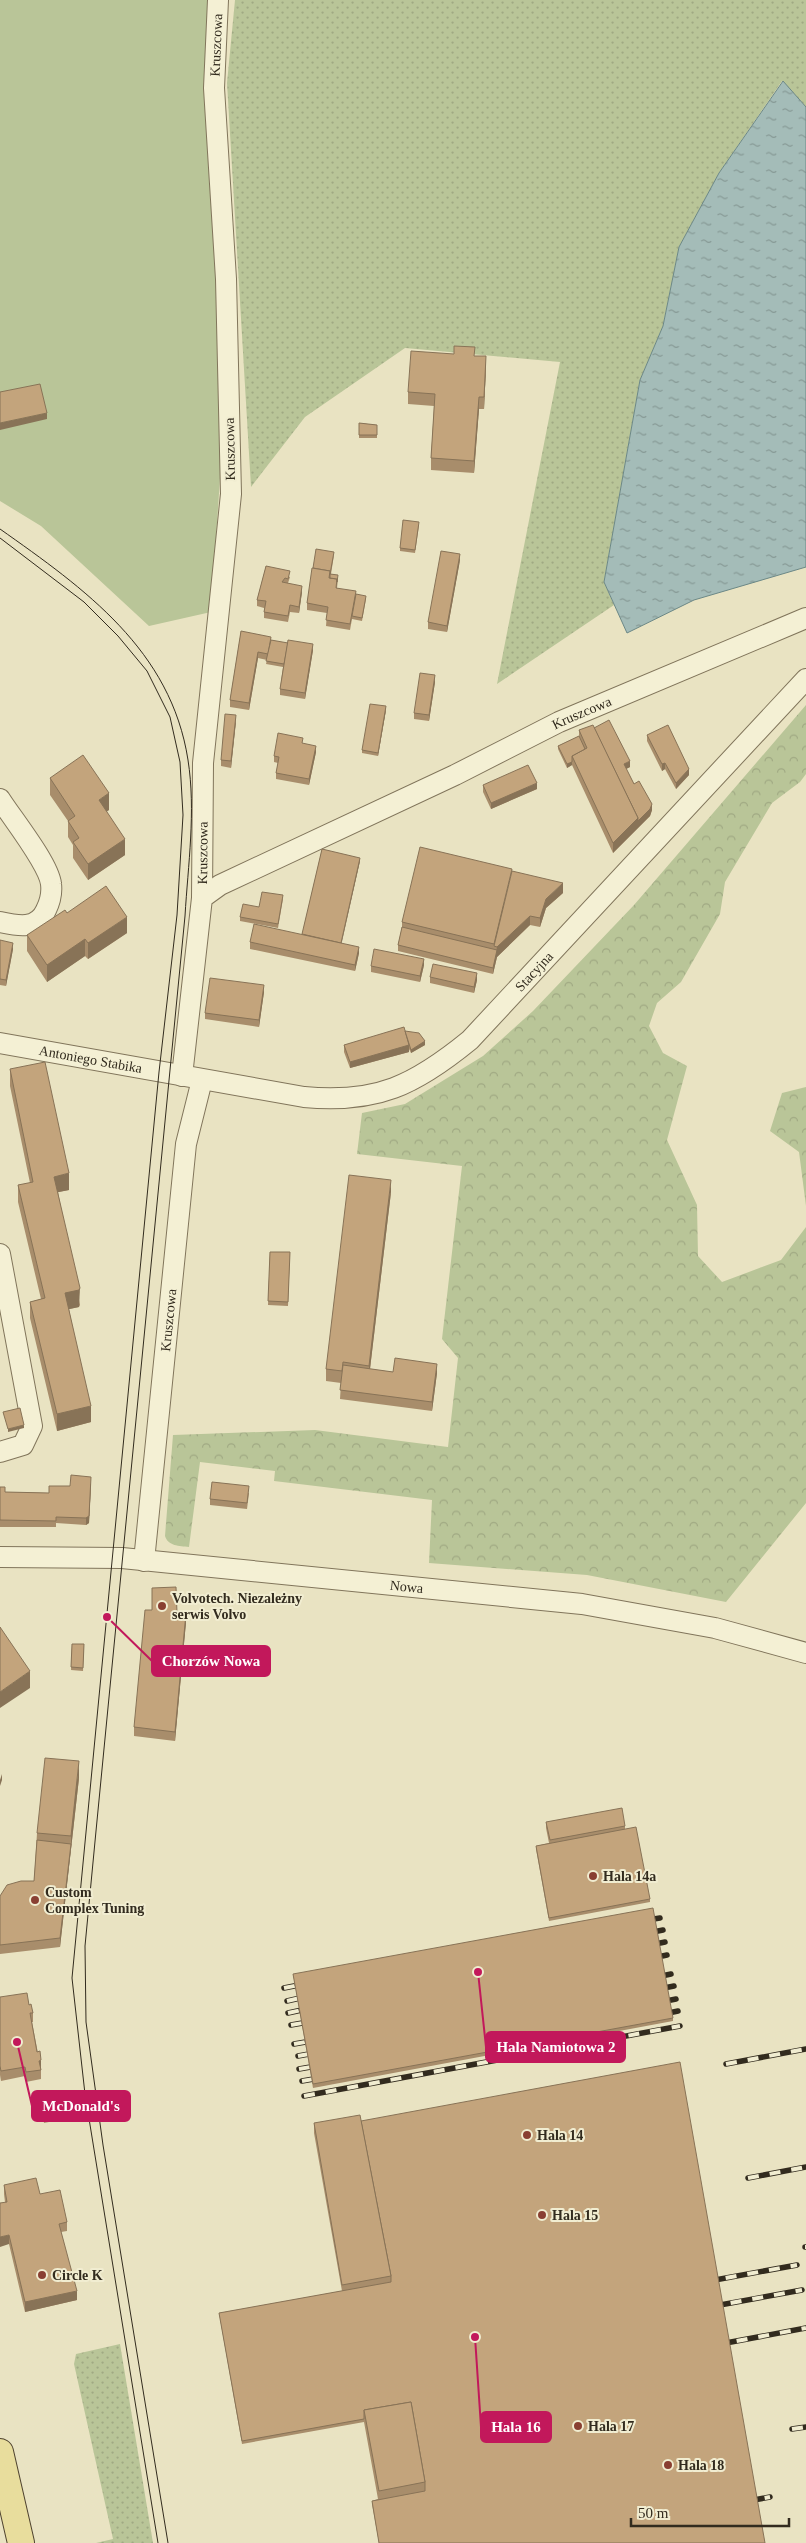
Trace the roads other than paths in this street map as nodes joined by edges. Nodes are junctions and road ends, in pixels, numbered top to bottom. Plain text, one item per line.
1 (218, 0) edge
2 (806, 618) edge
3 (806, 680) edge
4 (0, 799) edge
5 (202, 898) junction
6 (0, 922) edge
7 (0, 1043) edge
8 (182, 1076) junction
9 (202, 1080) junction
10 (0, 1254) edge
11 (0, 1452) edge
12 (0, 1557) edge
13 (144, 1560) junction
14 (806, 1653) edge
15 (0, 2452) edge
16 (21, 2543) edge

1 - 5 street, Kruszcowa
2 - 5 street, Kruszcowa
3 - 9 street, Stacyjna
4 - 6 street
5 - 8 street, Kruszcowa
7 - 8 street, Antoniego Stabika
8 - 9 street, Stacyjna
9 - 13 street, Kruszcowa
10 - 11 street
12 - 13 street, Nowa
13 - 14 street, Nowa
15 - 16 main road

